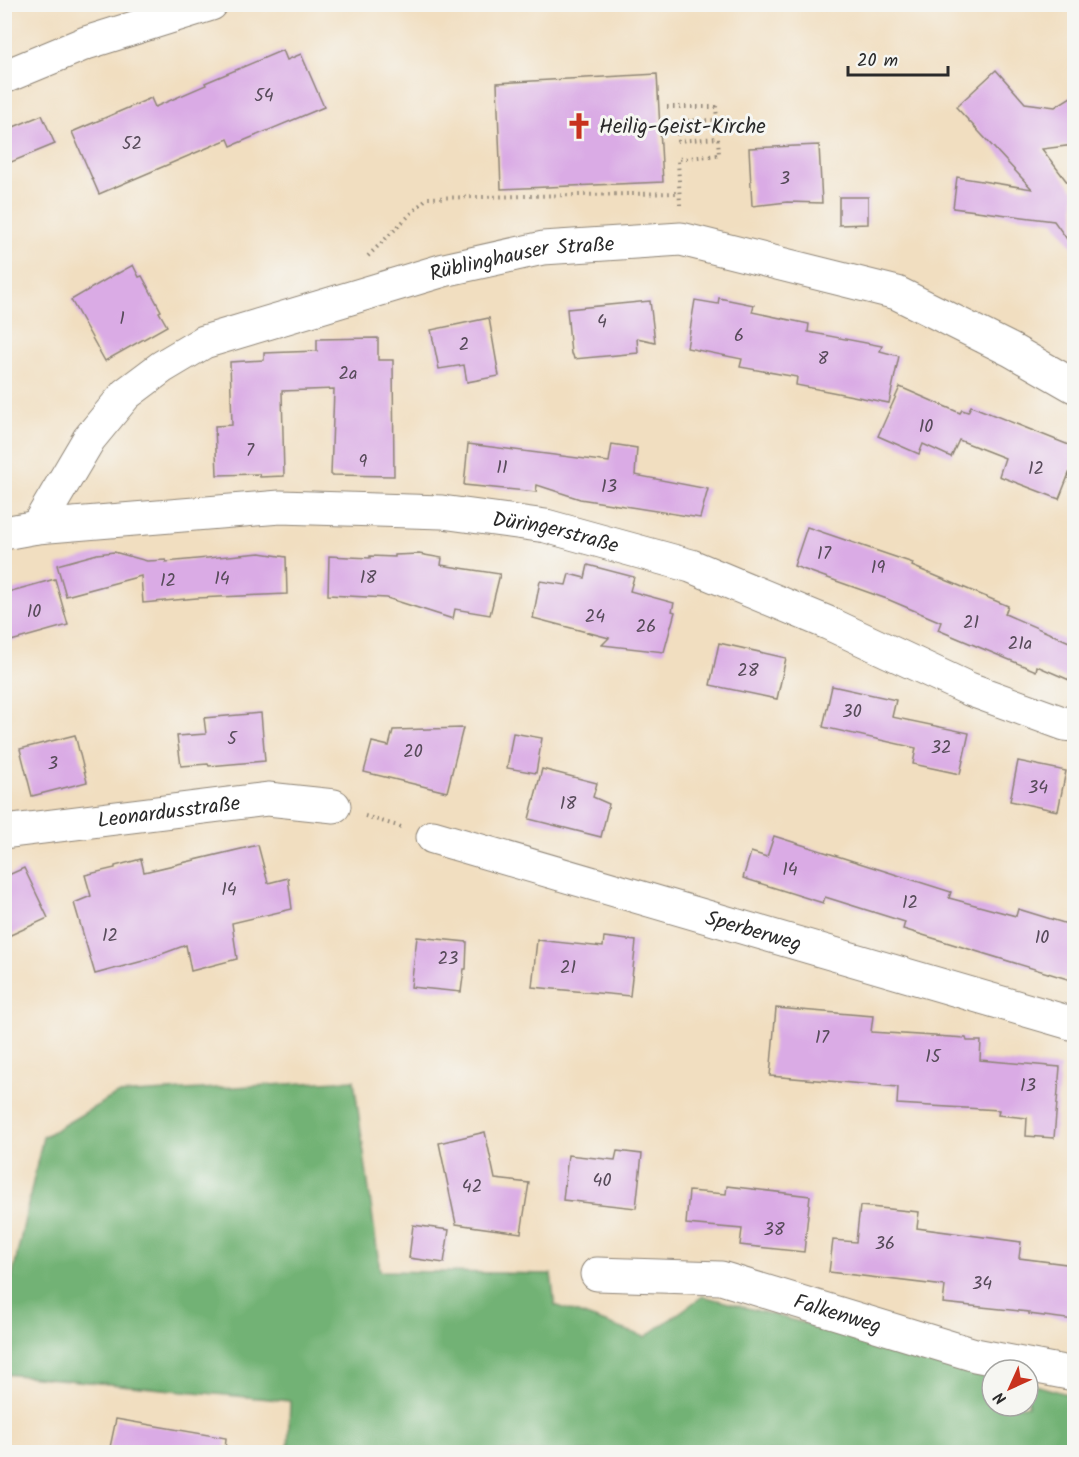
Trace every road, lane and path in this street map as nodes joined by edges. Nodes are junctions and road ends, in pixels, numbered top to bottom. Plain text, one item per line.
1 (211, 4) edge
2 (4, 77) edge
3 (667, 107) dead end
4 (680, 193) junction
5 (681, 239) junction
6 (361, 262) dead end
7 (1074, 386) edge
8 (37, 527) junction
9 (4, 533) edge
10 (1074, 725) edge
11 (334, 806) joint
12 (4, 832) edge
13 (433, 837) joint
14 (1074, 1024) edge
15 (597, 1274) dead end
16 (1074, 1374) edge

1 - 2 street
3 - 4 path
4 - 5 path
4 - 6 path
5 - 7 street, Rüblinghauser Straße
5 - 8 street, Rüblinghauser Straße
8 - 9 street, Düringerstraße
8 - 10 street, Düringerstraße
11 - 12 street, Leonardusstraße
11 - 13 path
13 - 14 street, Sperberweg
15 - 16 street, Falkenweg

